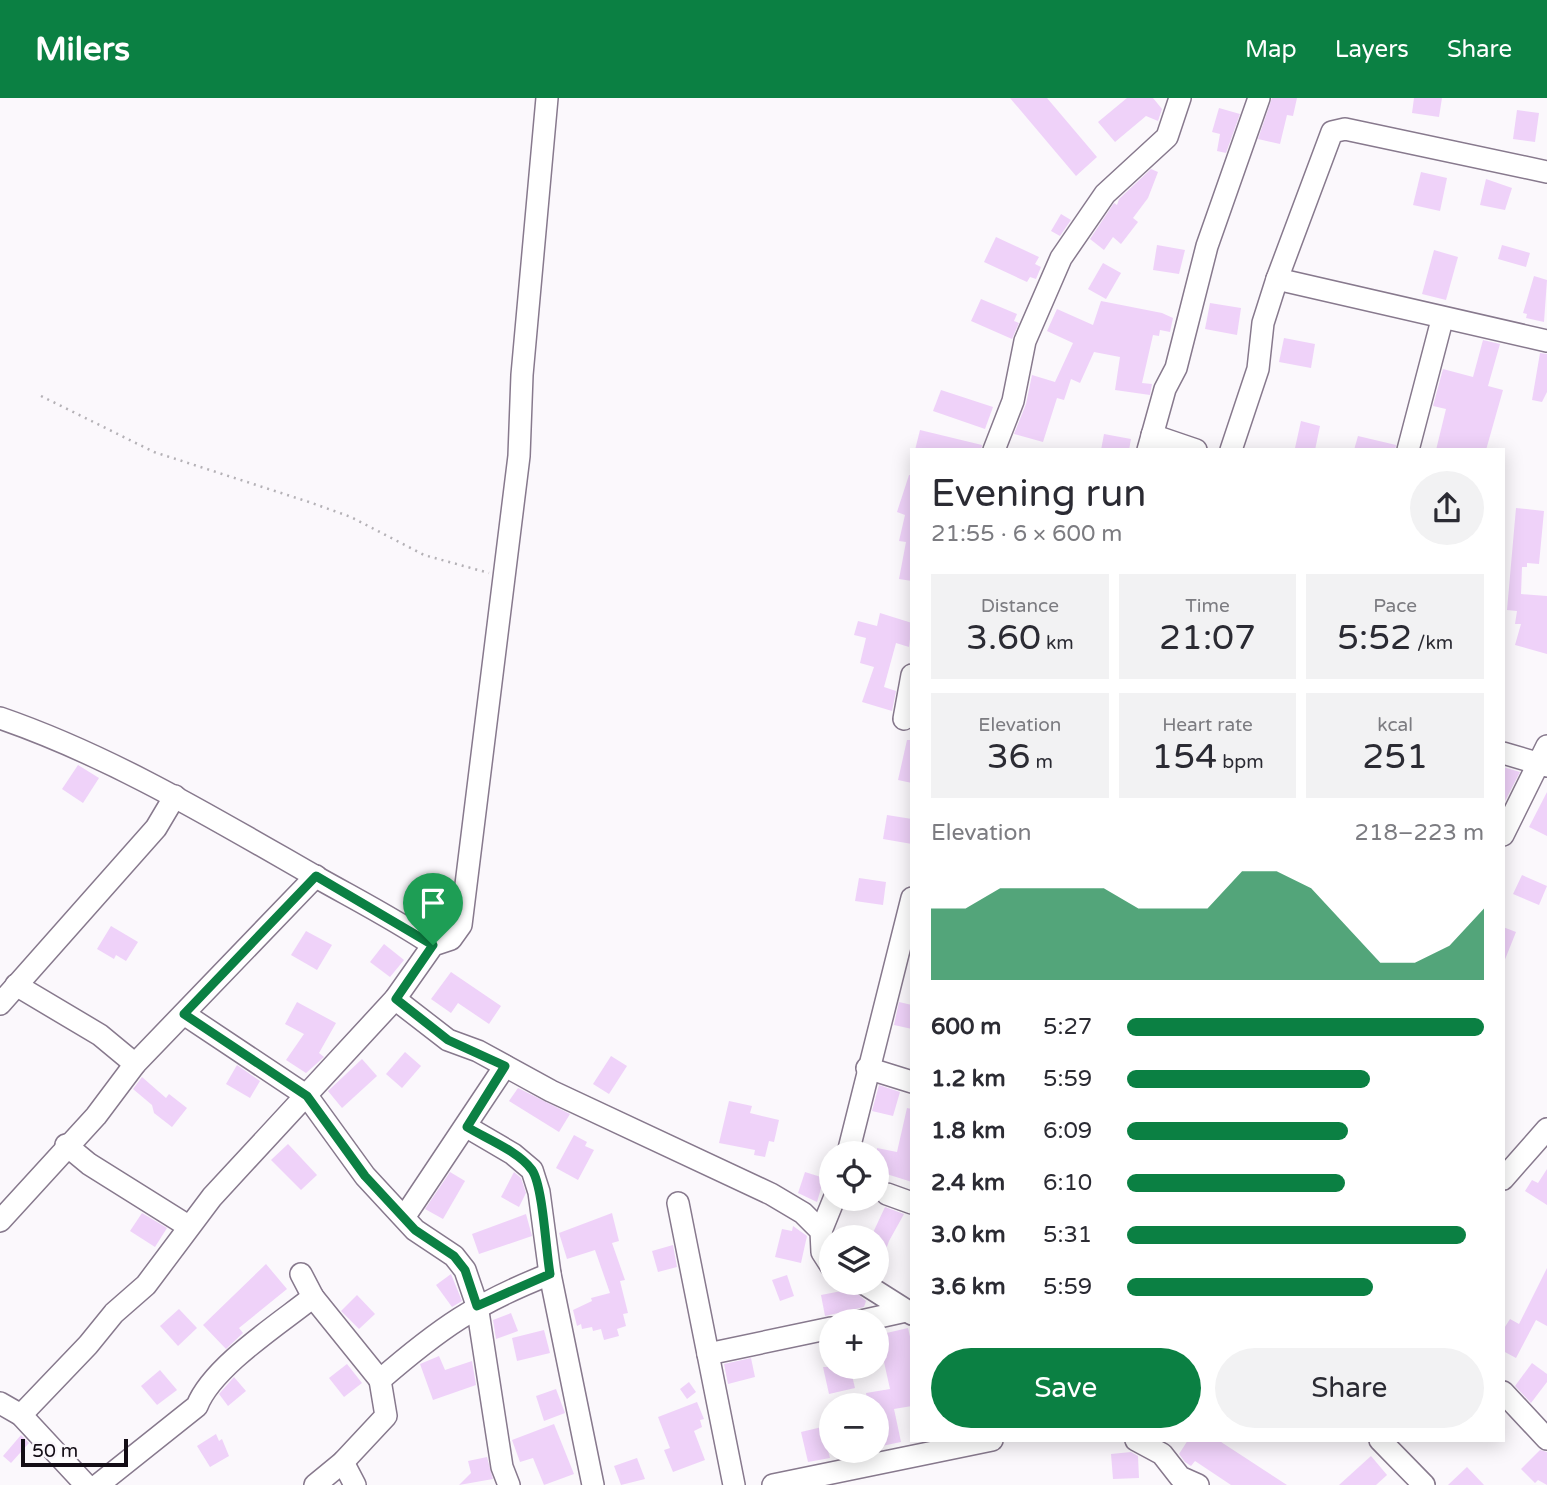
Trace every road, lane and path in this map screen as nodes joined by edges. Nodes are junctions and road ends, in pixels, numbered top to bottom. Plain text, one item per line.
1 (547, 98) edge
2 (1180, 98) edge
3 (1259, 98) edge
4 (1547, 172) edge
5 (1277, 279) junction
6 (1442, 320) junction
7 (1547, 341) edge
8 (41, 396) dead end
9 (1150, 442) edge
10 (995, 448) edge
11 (1184, 448) edge
12 (1232, 448) edge
13 (1409, 448) edge
14 (502, 576) junction
15 (910, 686) edge
16 (0, 718) edge
17 (904, 719) dead end
18 (1505, 753) edge
19 (1544, 759) edge
20 (175, 796) junction
21 (1505, 831) edge
22 (316, 876) junction
23 (908, 929) edge
24 (433, 945) junction
25 (16, 985) junction
26 (396, 999) junction
27 (0, 1004) edge
28 (184, 1014) junction
29 (135, 1065) junction
30 (505, 1066) junction
31 (867, 1068) junction
32 (910, 1081) edge
33 (307, 1096) junction
34 (467, 1127) junction
35 (1547, 1129) edge
36 (851, 1141) edge
37 (66, 1145) junction
38 (1508, 1166) edge
39 (889, 1195) edge
40 (910, 1202) edge
41 (678, 1203) dead end
42 (405, 1216) junction
43 (0, 1221) edge
44 (188, 1226) junction
45 (819, 1229) edge
46 (301, 1274) dead end
47 (550, 1274) junction
48 (886, 1295) edge
49 (313, 1297) junction
50 (477, 1306) junction
51 (909, 1313) edge
52 (889, 1316) edge
53 (819, 1331) edge
54 (708, 1354) junction
55 (380, 1380) junction
56 (1505, 1394) edge
57 (0, 1403) edge
58 (21, 1415) junction
59 (1547, 1439) edge
60 (982, 1442) edge
61 (1145, 1442) edge
62 (1382, 1442) edge
63 (1167, 1447) edge
64 (343, 1462) junction
65 (1185, 1482) edge
66 (86, 1485) edge
67 (98, 1485) edge
68 (315, 1485) edge
69 (355, 1485) edge
70 (509, 1485) edge
71 (593, 1485) edge
72 (734, 1485) edge
73 (773, 1485) edge
74 (1424, 1485) edge

1 - 14 street
2 - 10 street
3 - 9 street
4 - 5 street
5 - 6 street
5 - 12 street
6 - 7 street
6 - 13 street
8 - 14 path
9 - 11 street
14 - 24 street
15 - 17 street
16 - 20 street
18 - 19 street
19 - 21 street
20 - 22 street
20 - 25 street
22 - 24 street
22 - 28 street
23 - 31 street
24 - 26 street
25 - 27 street
25 - 29 street
26 - 30 street
26 - 33 street
28 - 29 street
28 - 33 street
29 - 37 street
30 - 34 street
30 - 45 street
31 - 32 street
31 - 36 street
33 - 42 street
33 - 44 street
34 - 42 street
34 - 47 street
35 - 38 street
37 - 43 street
37 - 44 street
39 - 40 street
41 - 54 street
42 - 50 street
44 - 58 street
46 - 49 street
47 - 50 street
47 - 71 street
48 - 51 street
49 - 55 street
49 - 67 street
50 - 55 street
50 - 70 street
51 - 52 street
53 - 54 street
54 - 72 street
55 - 64 street
56 - 59 street
57 - 58 street
58 - 66 street
60 - 73 street
61 - 63 street
62 - 74 street
63 - 65 street
64 - 68 street
64 - 69 street

